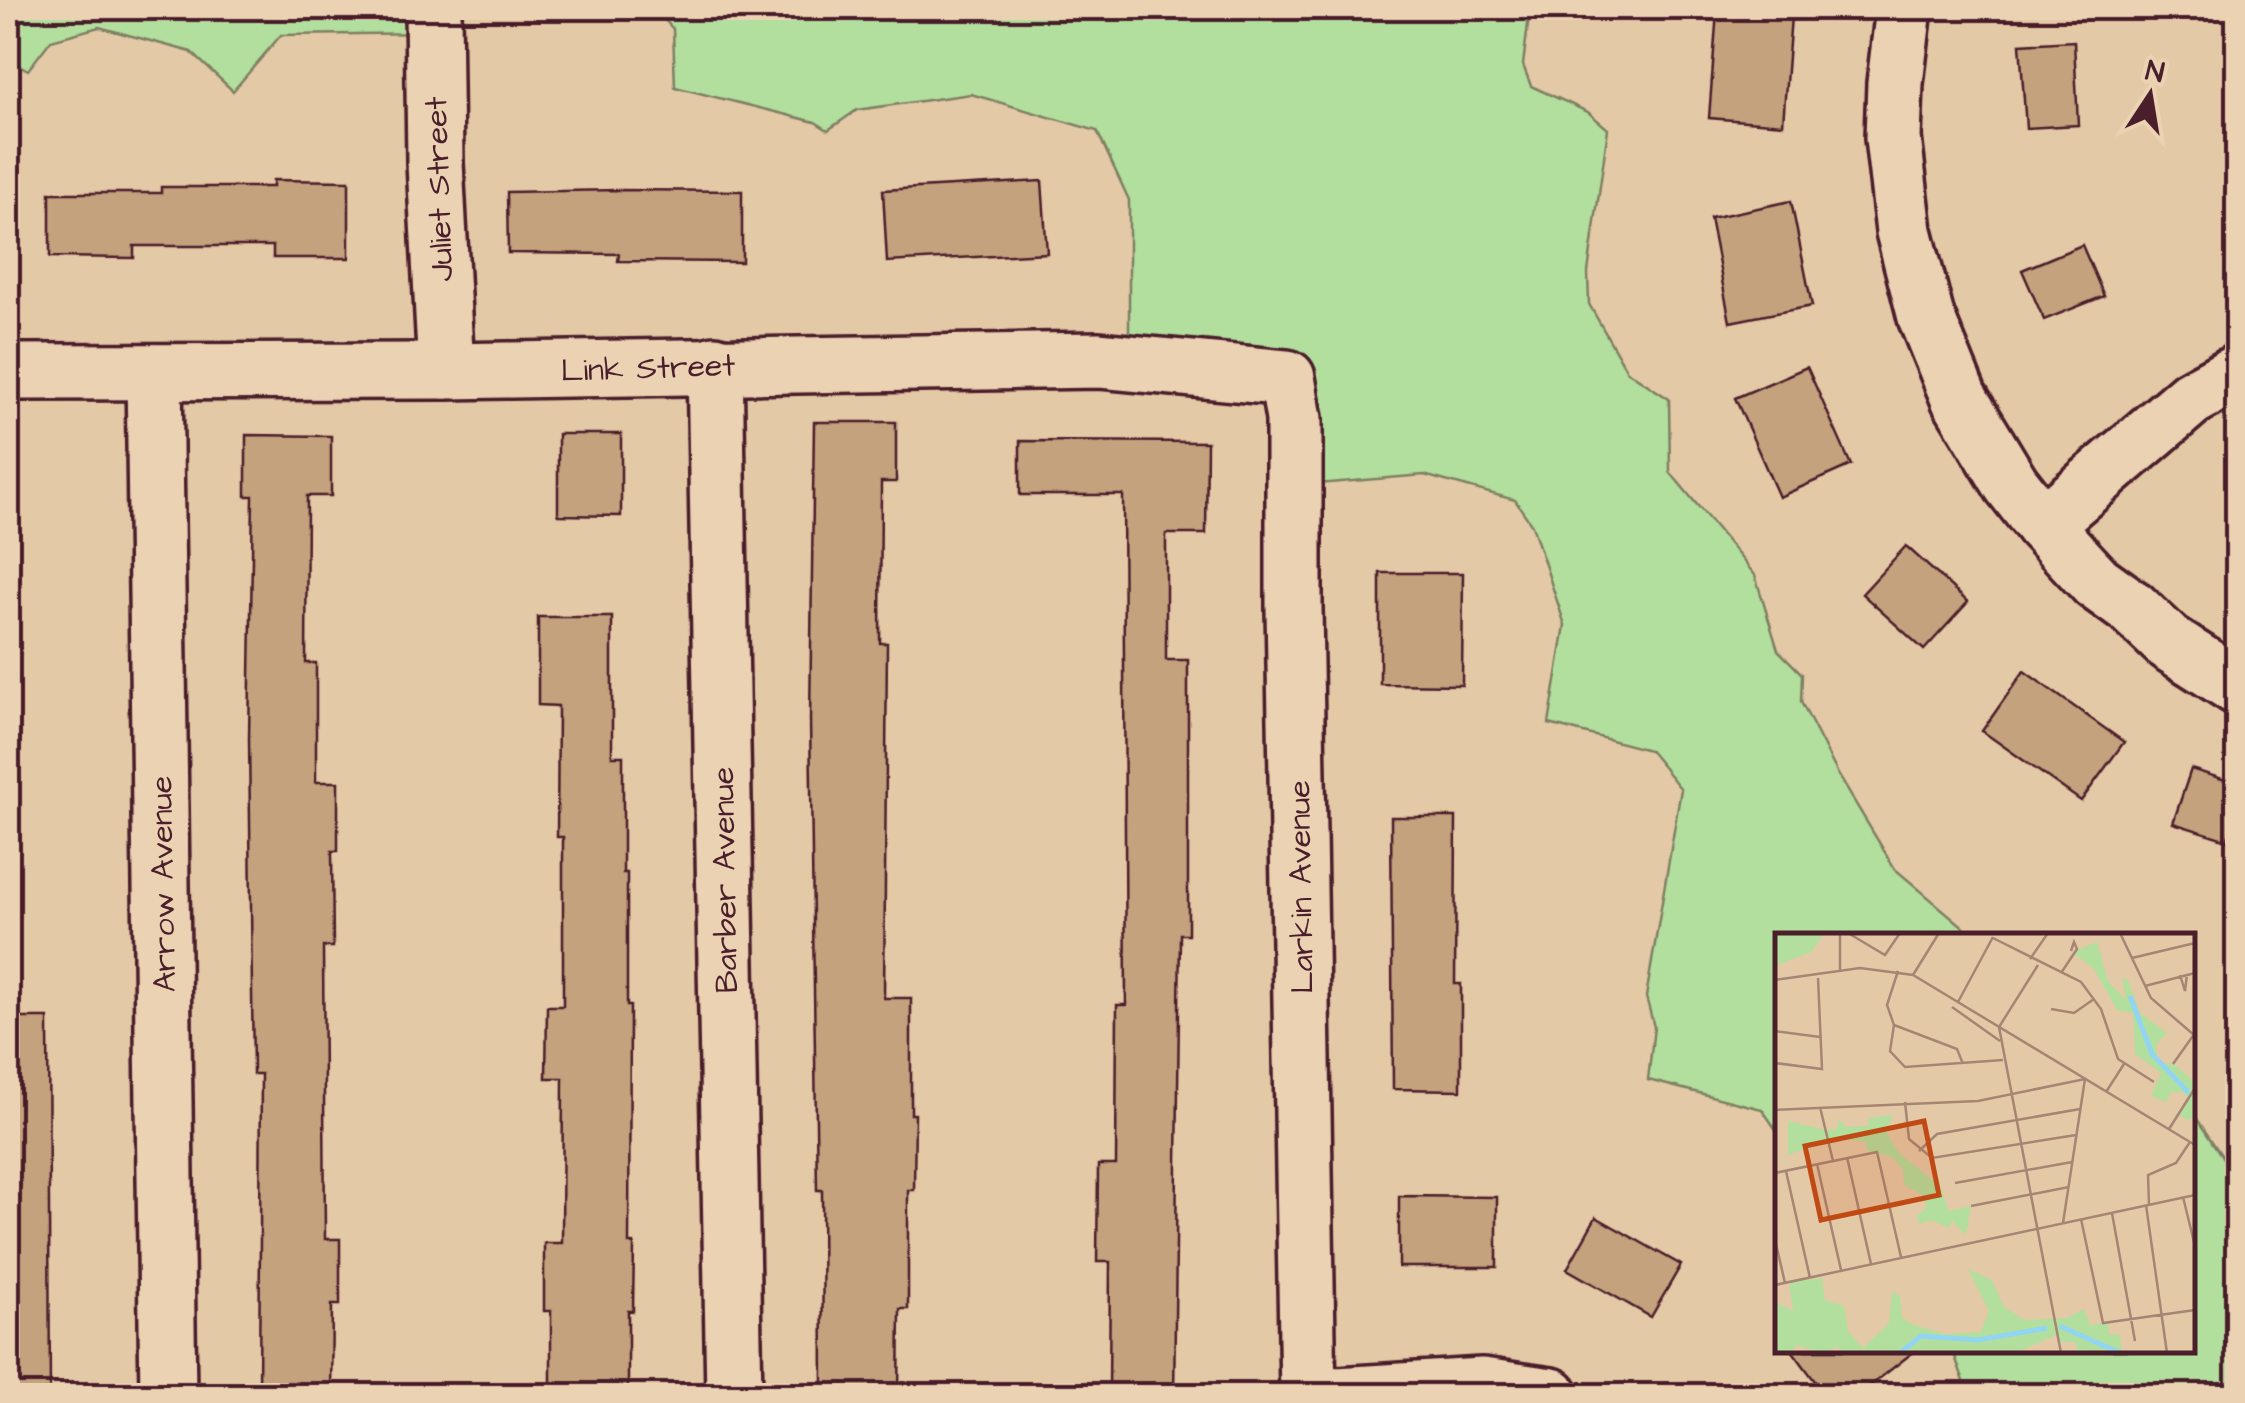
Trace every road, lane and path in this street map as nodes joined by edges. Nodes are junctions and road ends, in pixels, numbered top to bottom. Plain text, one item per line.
1 (433, 8) edge
2 (1904, 8) edge
3 (715, 364) junction
4 (446, 371) junction
5 (8, 372) edge
6 (154, 372) junction
7 (2238, 372) edge
8 (1287, 378) joint
9 (2043, 525) junction
10 (2238, 688) edge
11 (1308, 1394) edge
12 (168, 1396) edge
13 (734, 1396) edge
14 (1551, 1396) edge

1 - 4 street, Juliet Street
2 - 9 street
3 - 4 street, Link Street
3 - 8 street, Link Street
3 - 13 street, Barber Avenue
4 - 6 street, Link Street
5 - 6 street, Link Street
6 - 12 street, Arrow Avenue
7 - 9 street
8 - 11 street, Larkin Avenue
9 - 10 street
11 - 14 street

